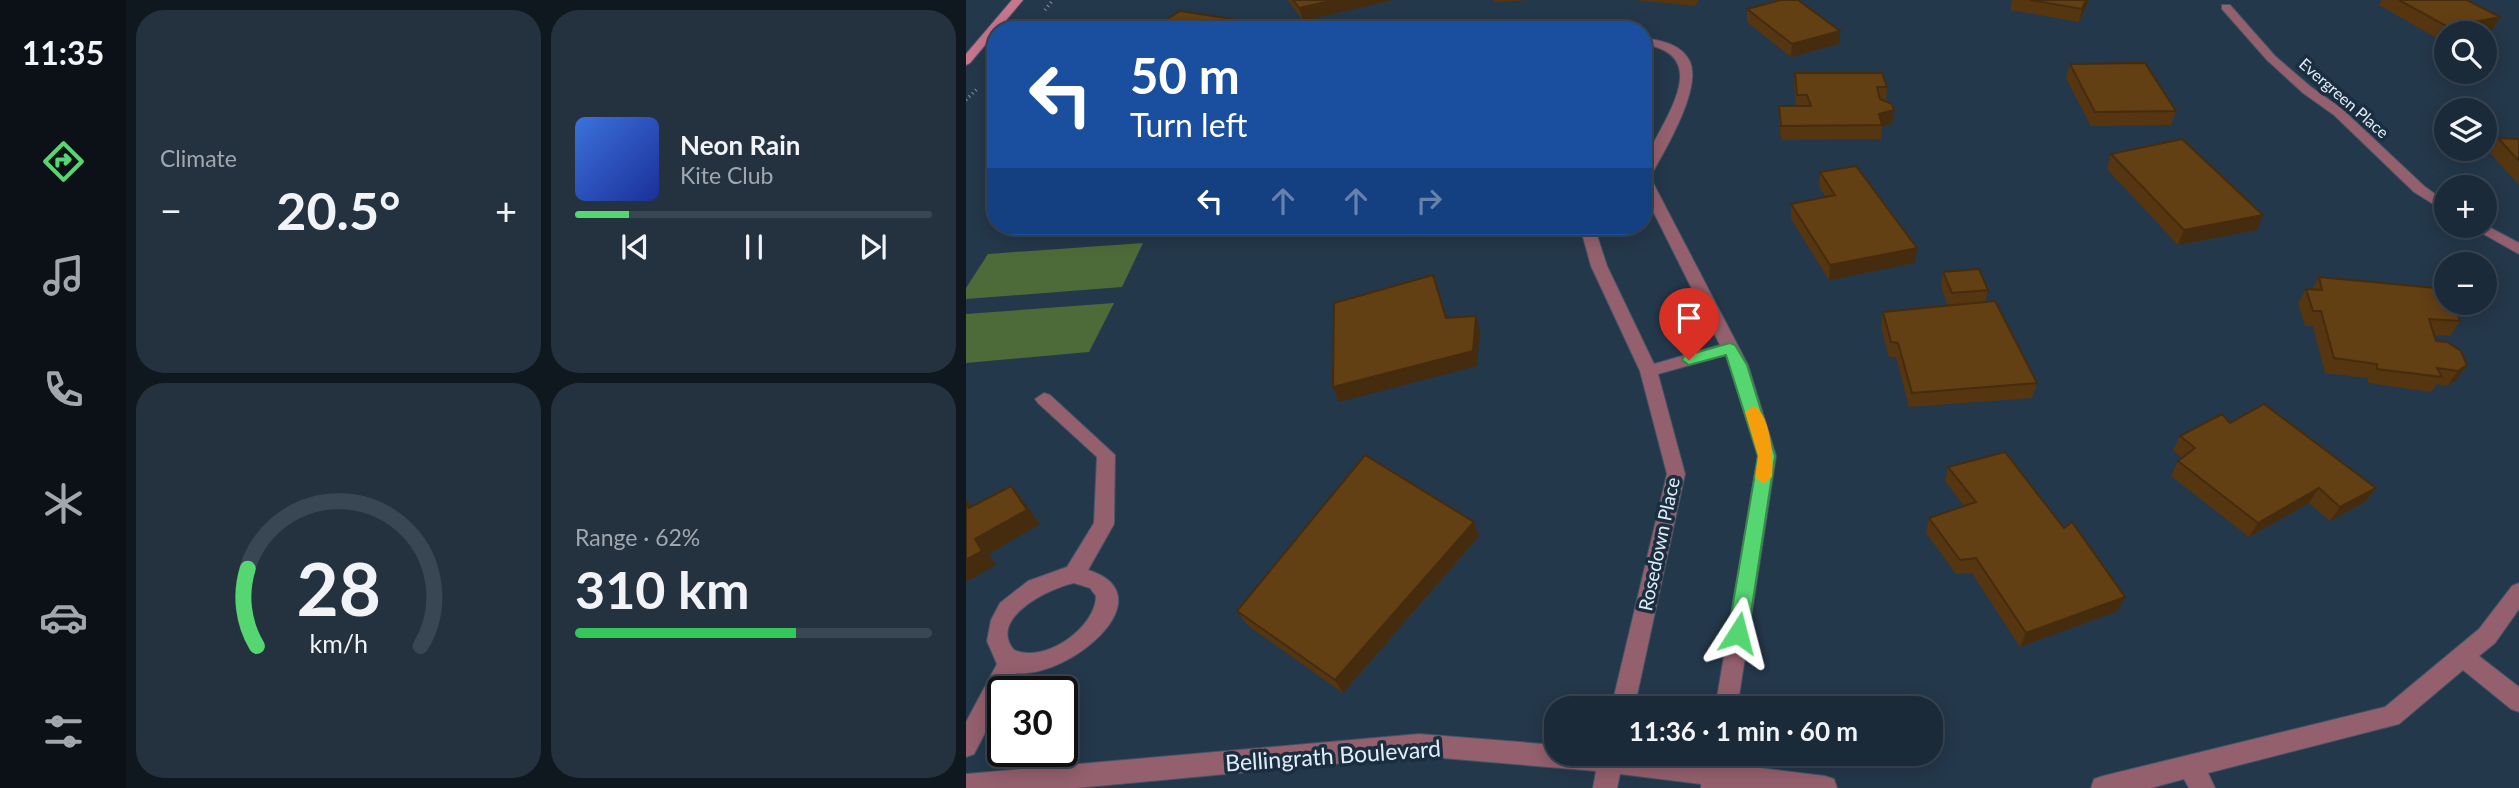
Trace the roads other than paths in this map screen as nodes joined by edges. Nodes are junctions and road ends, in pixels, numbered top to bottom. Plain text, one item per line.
1 (1018, 0) edge
2 (2226, 8) dead end
3 (1000, 21) edge
4 (987, 36) edge
5 (1652, 44) edge
6 (966, 61) edge
7 (1652, 163) edge
8 (1652, 195) edge
9 (2434, 200) edge
10 (1590, 235) edge
11 (2497, 237) edge
12 (2519, 249) edge
13 (1730, 348) junction
14 (1649, 371) junction
15 (1044, 399) dead end
16 (1074, 574) junction
17 (2519, 592) edge
18 (2462, 656) junction
19 (1010, 661) junction
20 (1625, 696) edge
21 (1728, 696) edge
22 (2519, 701) edge
23 (966, 746) edge
24 (1544, 753) edge
25 (1609, 766) edge
26 (1670, 766) edge
27 (2190, 766) junction
28 (1715, 773) edge
29 (966, 786) edge
30 (1605, 788) edge
31 (1825, 788) edge
32 (2103, 788) edge
33 (2203, 788) edge

1 - 3 street
2 - 9 street, Evergreen Place
4 - 6 street
5 - 7 street
8 - 13 street
10 - 14 street, Rosedown Place
11 - 12 street
13 - 14 street
13 - 21 street
14 - 20 street, Rosedown Place
15 - 16 street
16 - 19 street
16 - 19 street
17 - 18 street
18 - 22 street
18 - 27 street
19 - 23 street
24 - 29 street, Bellingrath Boulevard
25 - 30 street
26 - 28 street, Bellingrath Boulevard
27 - 32 street
27 - 33 street
28 - 31 street, Bellingrath Boulevard

